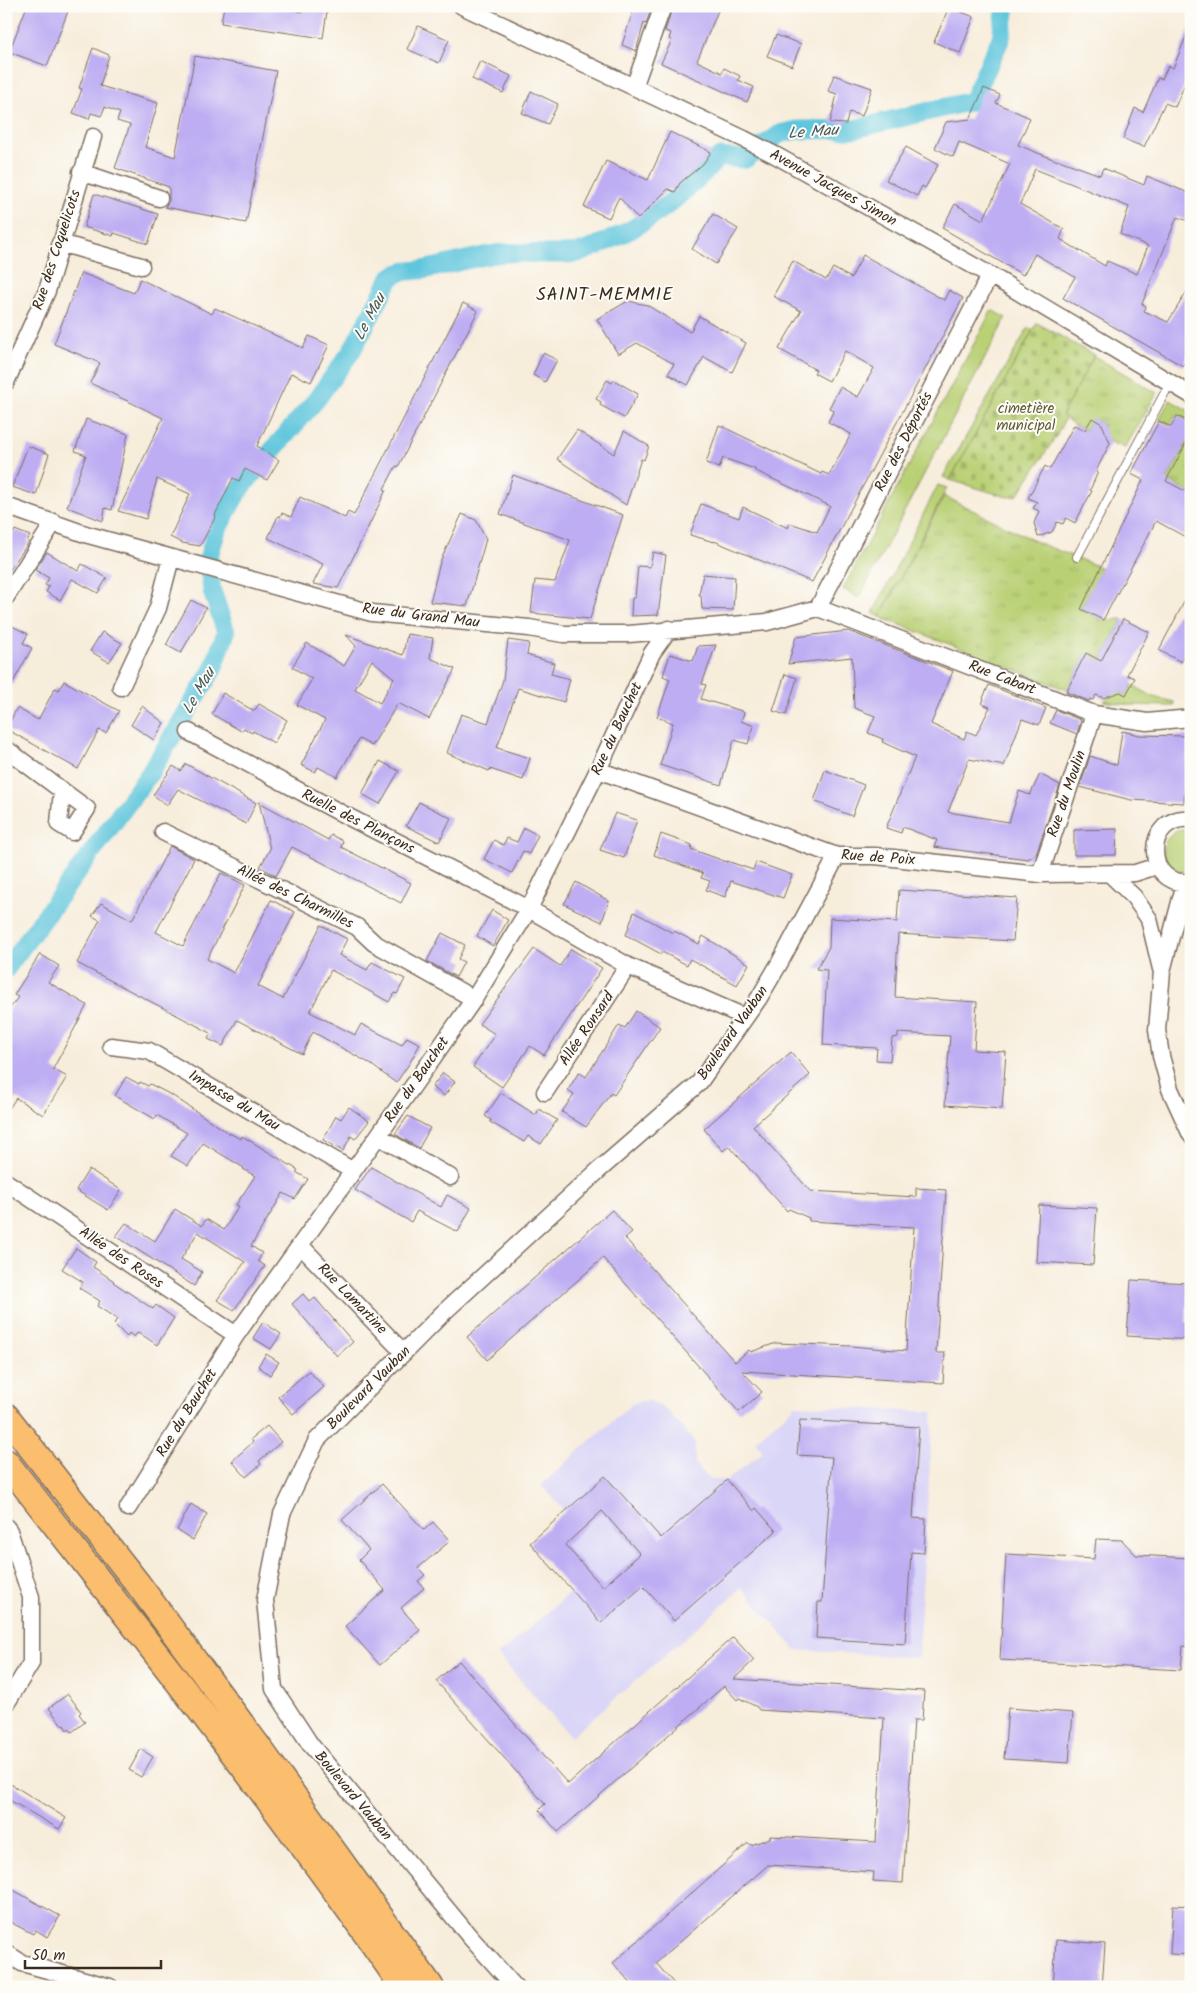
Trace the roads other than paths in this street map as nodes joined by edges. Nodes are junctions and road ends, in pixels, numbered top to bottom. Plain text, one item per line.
1 (462, 6) edge
2 (663, 6) edge
3 (634, 87) junction
4 (93, 137) dead end
5 (81, 172) junction
6 (159, 198) dead end
7 (60, 243) junction
8 (141, 266) dead end
9 (990, 275) junction
10 (6, 382) edge
11 (1170, 383) junction
12 (1191, 394) edge
13 (6, 506) edge
14 (54, 522) junction
15 (1077, 557) dead end
16 (171, 558) junction
17 (6, 597) edge
18 (818, 608) junction
19 (669, 629) junction
20 (121, 687) dead end
21 (1094, 714) junction
22 (1191, 718) edge
23 (189, 732) dead end
24 (6, 749) edge
25 (598, 770) junction
26 (62, 790) dead end
27 (1189, 818) edge
28 (163, 832) dead end
29 (837, 856) junction
30 (1157, 866) junction
31 (1040, 874) junction
32 (1111, 875) junction
33 (1188, 883) edge
34 (529, 910) junction
35 (628, 966) junction
36 (1162, 971) junction
37 (474, 998) junction
38 (745, 1018) junction
39 (111, 1046) dead end
40 (545, 1092) dead end
41 (378, 1136) junction
42 (1191, 1136) edge
43 (353, 1171) junction
44 (450, 1178) dead end
45 (6, 1182) edge
46 (300, 1245) junction
47 (236, 1335) junction
48 (404, 1353) junction
49 (6, 1416) edge
50 (6, 1462) edge
51 (128, 1508) dead end
52 (6, 1527) edge
53 (6, 1704) edge
54 (6, 1953) edge
55 (110, 1987) edge
56 (403, 1987) edge
57 (431, 1987) edge
58 (515, 1987) edge

1 - 3 street, Avenue Jacques Simon
2 - 3 street
3 - 9 street, Avenue Jacques Simon
4 - 5 street, Rue des Coquelicots
5 - 6 street, Rue des Coquelicots
5 - 7 street, Rue des Coquelicots
7 - 8 street
7 - 10 street, Rue des Coquelicots
9 - 11 street, Avenue Jacques Simon
9 - 18 street, Rue des Déportés
11 - 12 street, Avenue Jacques Simon
11 - 15 lane
13 - 14 street, Rue du Grand Mau
14 - 16 street, Rue du Grand Mau
14 - 17 street
16 - 19 street, Rue du Grand Mau
16 - 20 street
18 - 19 street, Rue du Grand Mau
18 - 21 street, Rue Cabart
19 - 25 street, Rue du Bauchet
21 - 22 street, Rue Cabart
21 - 31 street, Rue du Moulin
23 - 34 street, Ruelle des Plançons
24 - 26 street
25 - 29 street, Rue de Poix
25 - 34 street, Rue du Bauchet
27 - 30 street
28 - 37 street, Allée des Charmilles
29 - 31 street, Rue de Poix
29 - 38 street, Boulevard Vauban
30 - 32 street, Rue de Poix
30 - 33 street
31 - 32 street, Rue de Poix
32 - 36 street
33 - 36 street
34 - 35 street, Ruelle des Plançons
34 - 37 street, Rue du Bauchet
35 - 38 street, Ruelle des Plançons
35 - 40 street, Allée Ronsard
36 - 42 street
37 - 41 street, Rue du Bauchet
38 - 48 street, Boulevard Vauban
39 - 43 street, Impasse du Mau
41 - 43 street, Rue du Bauchet
41 - 44 street
43 - 46 street, Rue du Bauchet
45 - 47 street, Allée des Roses
46 - 47 street, Rue du Bauchet
46 - 48 street, Rue Lamartine
47 - 51 street, Rue du Bauchet
48 - 58 street, Boulevard Vauban
49 - 57 main road
50 - 56 main road
52 - 53 street
54 - 55 street

